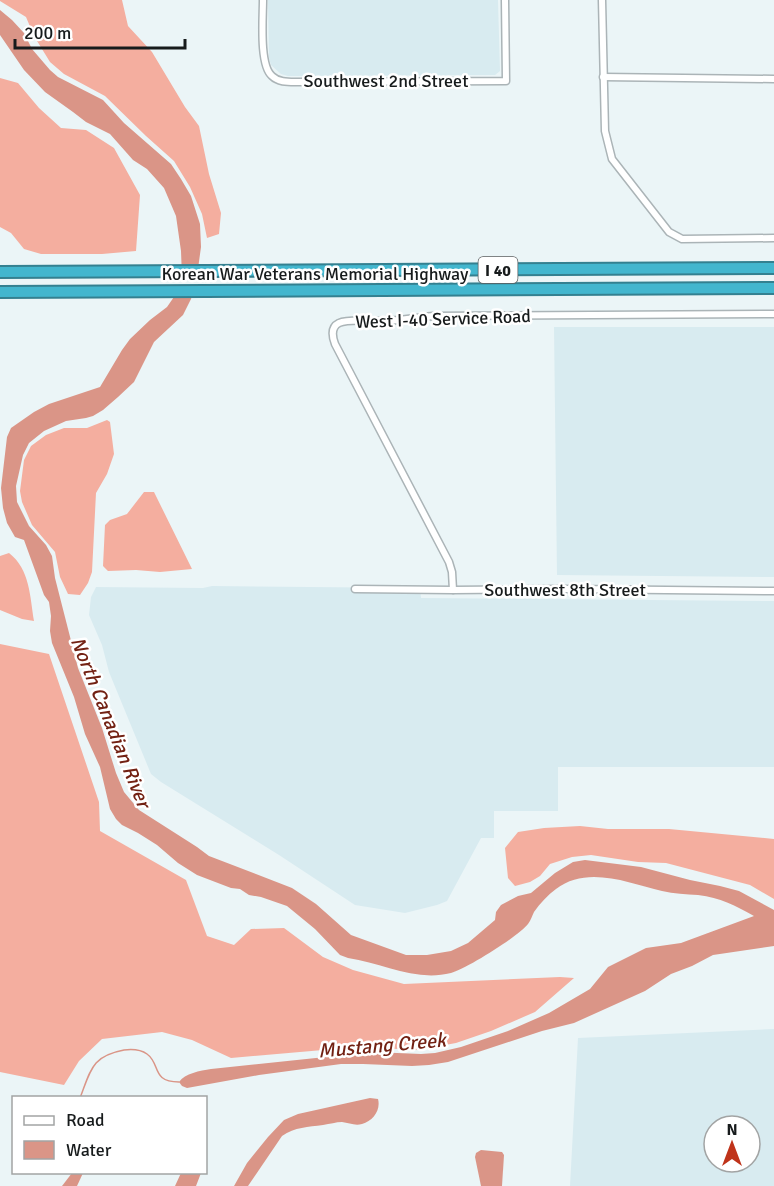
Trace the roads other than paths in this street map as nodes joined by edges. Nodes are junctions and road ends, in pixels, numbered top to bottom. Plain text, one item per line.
1 (263, 0) edge
2 (505, 0) edge
3 (602, 0) edge
4 (603, 77) junction
5 (774, 79) edge
6 (774, 238) edge
7 (774, 268) edge
8 (3, 272) edge
9 (774, 288) edge
10 (3, 292) edge
11 (774, 314) edge
12 (356, 589) dead end
13 (453, 590) junction
14 (774, 591) edge

1 - 2 street, Southwest 2nd Street
3 - 4 street
4 - 5 street
4 - 6 street
7 - 8 highway, Korean War Veterans Memorial Highway / I 40
9 - 10 highway, Korean War Veterans Memorial Highway / I 40
11 - 13 street, West I-40 Service Road
12 - 13 street, Southwest 8th Street
13 - 14 street, Southwest 8th Street

